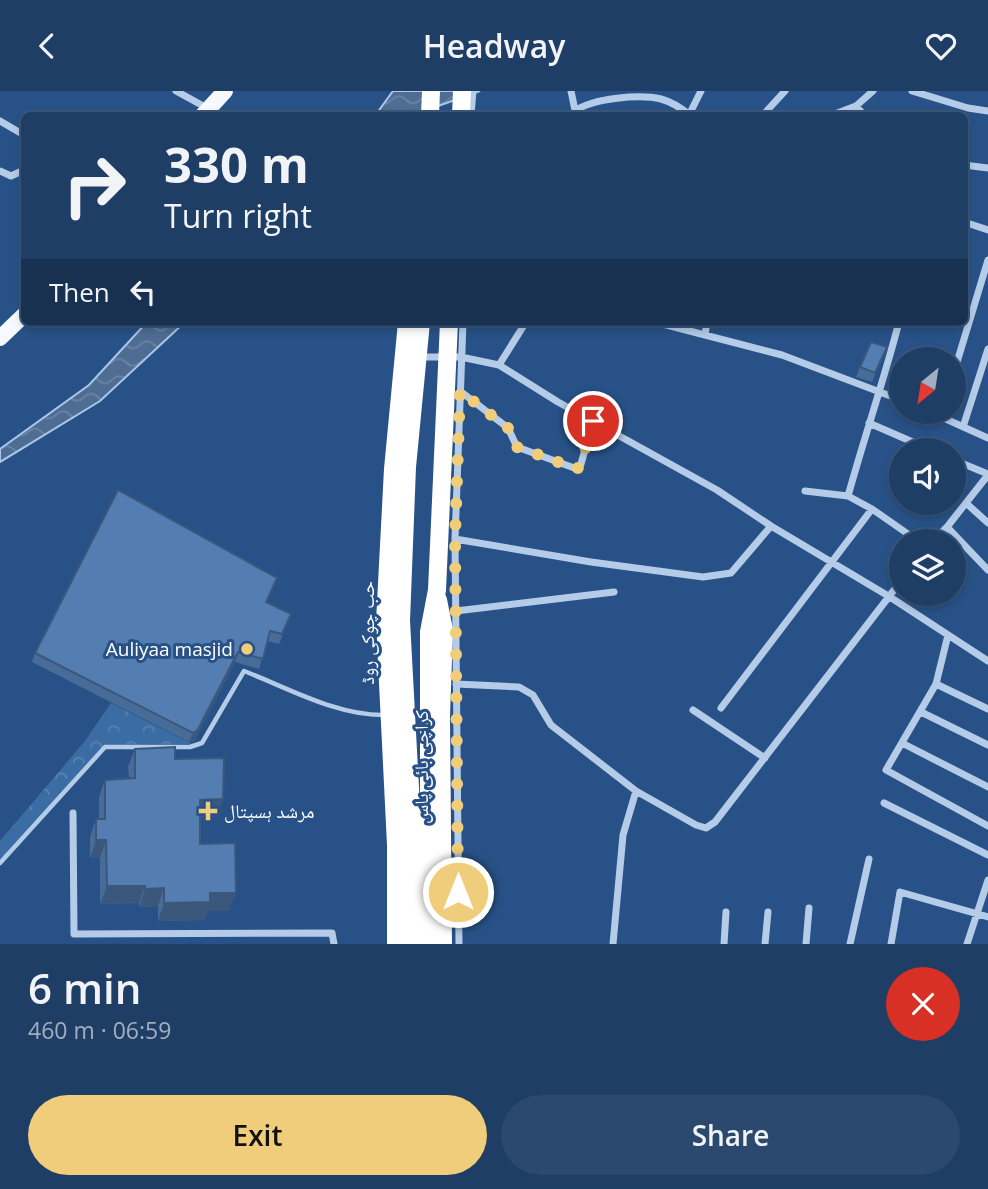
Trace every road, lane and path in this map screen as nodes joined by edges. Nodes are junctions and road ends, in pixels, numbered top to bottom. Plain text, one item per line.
1 (176, 91) edge
2 (225, 91) edge
3 (431, 91) edge
4 (462, 91) edge
5 (473, 91) edge
6 (571, 91) edge
7 (701, 91) edge
8 (785, 91) edge
9 (873, 91) edge
10 (912, 91) edge
11 (856, 106) junction
12 (988, 111) edge
13 (205, 112) edge
14 (430, 112) edge
15 (461, 112) edge
16 (471, 112) edge
17 (575, 112) edge
18 (576, 112) edge
19 (685, 112) edge
20 (690, 112) edge
21 (766, 112) edge
22 (840, 112) edge
23 (861, 112) edge
24 (0, 121) edge
25 (21, 133) edge
26 (968, 166) edge
27 (988, 168) edge
28 (0, 171) edge
29 (21, 171) edge
30 (968, 223) edge
31 (988, 230) edge
32 (988, 260) edge
33 (21, 318) edge
34 (968, 318) edge
35 (409, 326) edge
36 (409, 326) edge
37 (450, 326) edge
38 (462, 326) edge
39 (523, 326) edge
40 (670, 326) edge
41 (706, 326) edge
42 (899, 326) edge
43 (966, 326) edge
44 (705, 335) junction
45 (0, 338) edge
46 (960, 347) edge
47 (988, 349) edge
48 (418, 357) junction
49 (454, 357) junction
50 (499, 365) junction
51 (460, 391) junction
52 (881, 392) junction
53 (889, 395) edge
54 (593, 421) junction
55 (869, 423) junction
56 (959, 424) edge
57 (963, 426) junction
58 (903, 438) edge
59 (988, 438) edge
60 (966, 465) edge
61 (988, 475) edge
62 (805, 491) dead end
63 (848, 496) junction
64 (967, 503) junction
65 (872, 509) junction
66 (988, 523) edge
67 (771, 526) junction
68 (947, 527) joint
69 (901, 529) edge
70 (455, 539) junction
71 (832, 561) junction
72 (988, 570) edge
73 (614, 592) dead end
74 (889, 596) edge
75 (889, 598) edge
76 (904, 606) edge
77 (456, 611) junction
78 (948, 635) junction
79 (988, 661) edge
80 (442, 683) junction
81 (936, 684) junction
82 (721, 708) dead end
83 (988, 709) edge
84 (693, 710) dead end
85 (920, 712) junction
86 (390, 715) junction
87 (902, 743) junction
88 (988, 745) edge
89 (765, 758) junction
90 (988, 787) edge
91 (636, 790) junction
92 (884, 803) dead end
93 (73, 813) dead end
94 (988, 826) edge
95 (988, 855) edge
96 (869, 859) dead end
97 (0, 863) edge
98 (988, 880) edge
99 (809, 908) dead end
100 (726, 912) dead end
101 (768, 912) dead end
102 (977, 912) junction
103 (988, 916) edge
104 (74, 934) junction
105 (74, 944) edge
106 (334, 944) edge
107 (396, 944) edge
108 (413, 944) edge
109 (429, 944) edge
110 (443, 944) edge
111 (458, 944) edge
112 (613, 944) edge
113 (724, 944) edge
114 (765, 944) edge
115 (806, 944) edge
116 (850, 944) edge
117 (891, 944) edge
118 (967, 944) edge

1 - 13 street
2 - 13 main road
3 - 14 highway
4 - 15 highway
5 - 16 street
6 - 17 street
7 - 20 street
8 - 21 street
9 - 11 street
10 - 12 street
11 - 22 street
11 - 23 street
18 - 19 street
24 - 25 street
26 - 27 street
28 - 29 street
30 - 31 street
32 - 34 street
33 - 45 main road
35 - 48 highway
36 - 86 highway, حب چوکی روڈ
37 - 49 highway, کراچی بائی پاس
38 - 49 street
39 - 50 street
40 - 44 street
41 - 44 street
42 - 52 street
43 - 46 street
44 - 52 street
47 - 57 street
48 - 49 street
48 - 108 highway
49 - 50 street
49 - 51 street
49 - 80 highway, کراچی بائی پاس
50 - 54 street
51 - 54 street
51 - 70 street
52 - 53 street
52 - 55 street
54 - 67 street
55 - 58 street
55 - 63 street
56 - 57 street
57 - 59 street
60 - 61 street
61 - 64 street
62 - 63 street
63 - 65 street
64 - 66 street
64 - 68 street
65 - 69 street
65 - 71 street
67 - 70 street
67 - 71 street
68 - 72 street
70 - 77 street
71 - 74 street
71 - 82 street
73 - 77 street
75 - 89 street
76 - 78 street
77 - 80 street
78 - 79 street
78 - 81 street
80 - 91 street
80 - 109 highway, کراچی بائی پاس
80 - 110 highway, کراچی بائی پاس
80 - 111 street
81 - 83 street
81 - 85 street
84 - 89 street
85 - 87 street
85 - 88 street
86 - 97 lane
86 - 107 highway, حب چوکی روڈ
87 - 90 street
87 - 94 street
89 - 91 street
91 - 112 street
92 - 95 street
93 - 104 street
96 - 116 street
98 - 102 street
99 - 115 street
100 - 113 street
101 - 114 street
102 - 103 street
102 - 117 street
102 - 118 street
104 - 105 street
104 - 106 street

